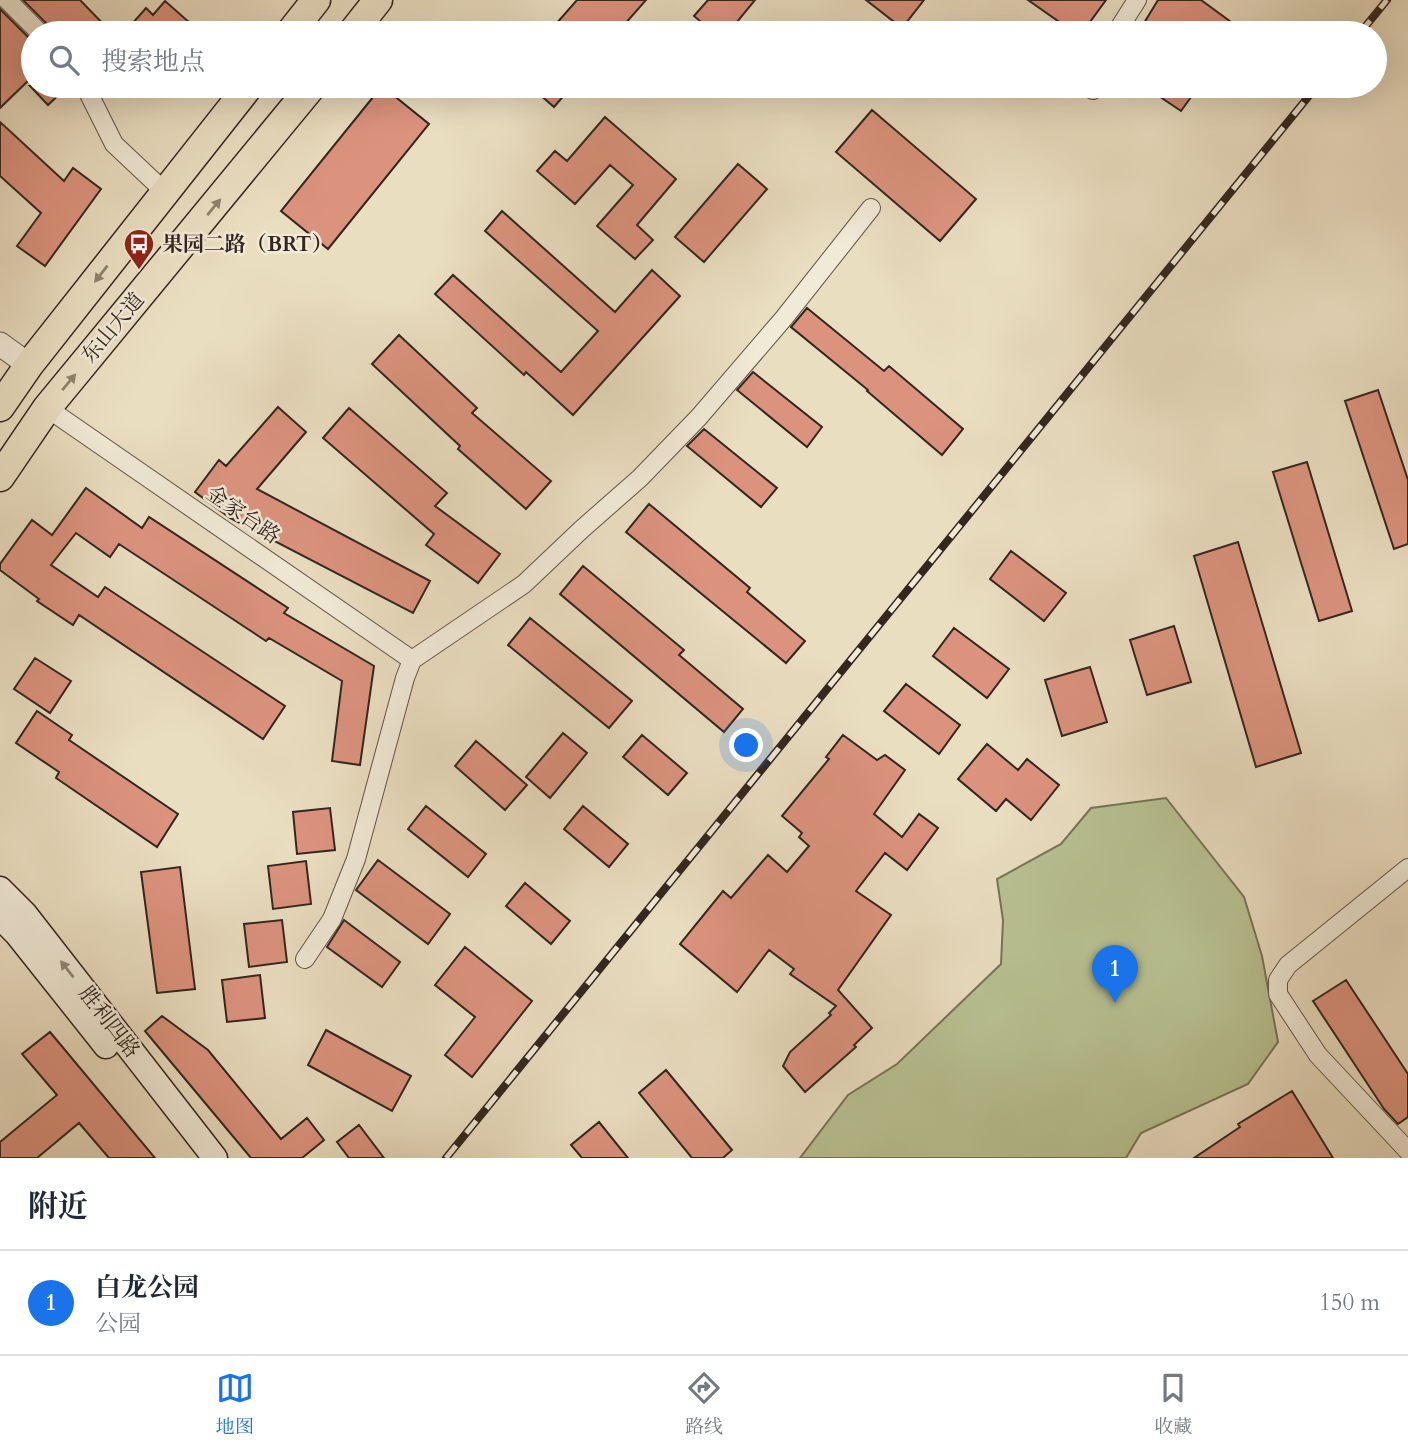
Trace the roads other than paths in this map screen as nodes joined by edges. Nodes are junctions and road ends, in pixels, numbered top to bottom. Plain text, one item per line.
1 (7, 0) edge
2 (316, 0) edge
3 (378, 0) edge
4 (1137, 0) edge
5 (28, 21) edge
6 (299, 21) edge
7 (361, 21) edge
8 (1124, 21) edge
9 (91, 98) edge
10 (240, 98) edge
11 (302, 98) edge
12 (166, 192) junction
13 (872, 208) dead end
14 (0, 344) edge
15 (29, 365) junction
16 (0, 407) edge
17 (47, 408) junction
18 (0, 477) edge
19 (412, 660) junction
20 (1408, 868) edge
21 (0, 889) edge
22 (0, 917) edge
23 (305, 959) dead end
24 (1408, 1151) edge
25 (195, 1158) edge
26 (215, 1158) edge

1 - 5 street
2 - 6 main road
3 - 7 main road
4 - 8 street
9 - 12 street
10 - 12 main road, 东山大道
17 -> 11 main road, 东山大道
12 -> 15 main road, 东山大道
13 - 19 street
14 - 15 street
15 - 16 main road, 东山大道
17 - 18 main road, 东山大道
17 - 19 street, 金家台路
19 - 23 street
20 - 24 street
26 -> 21 main road, 胜利四路
22 - 25 main road, 胜利四路

